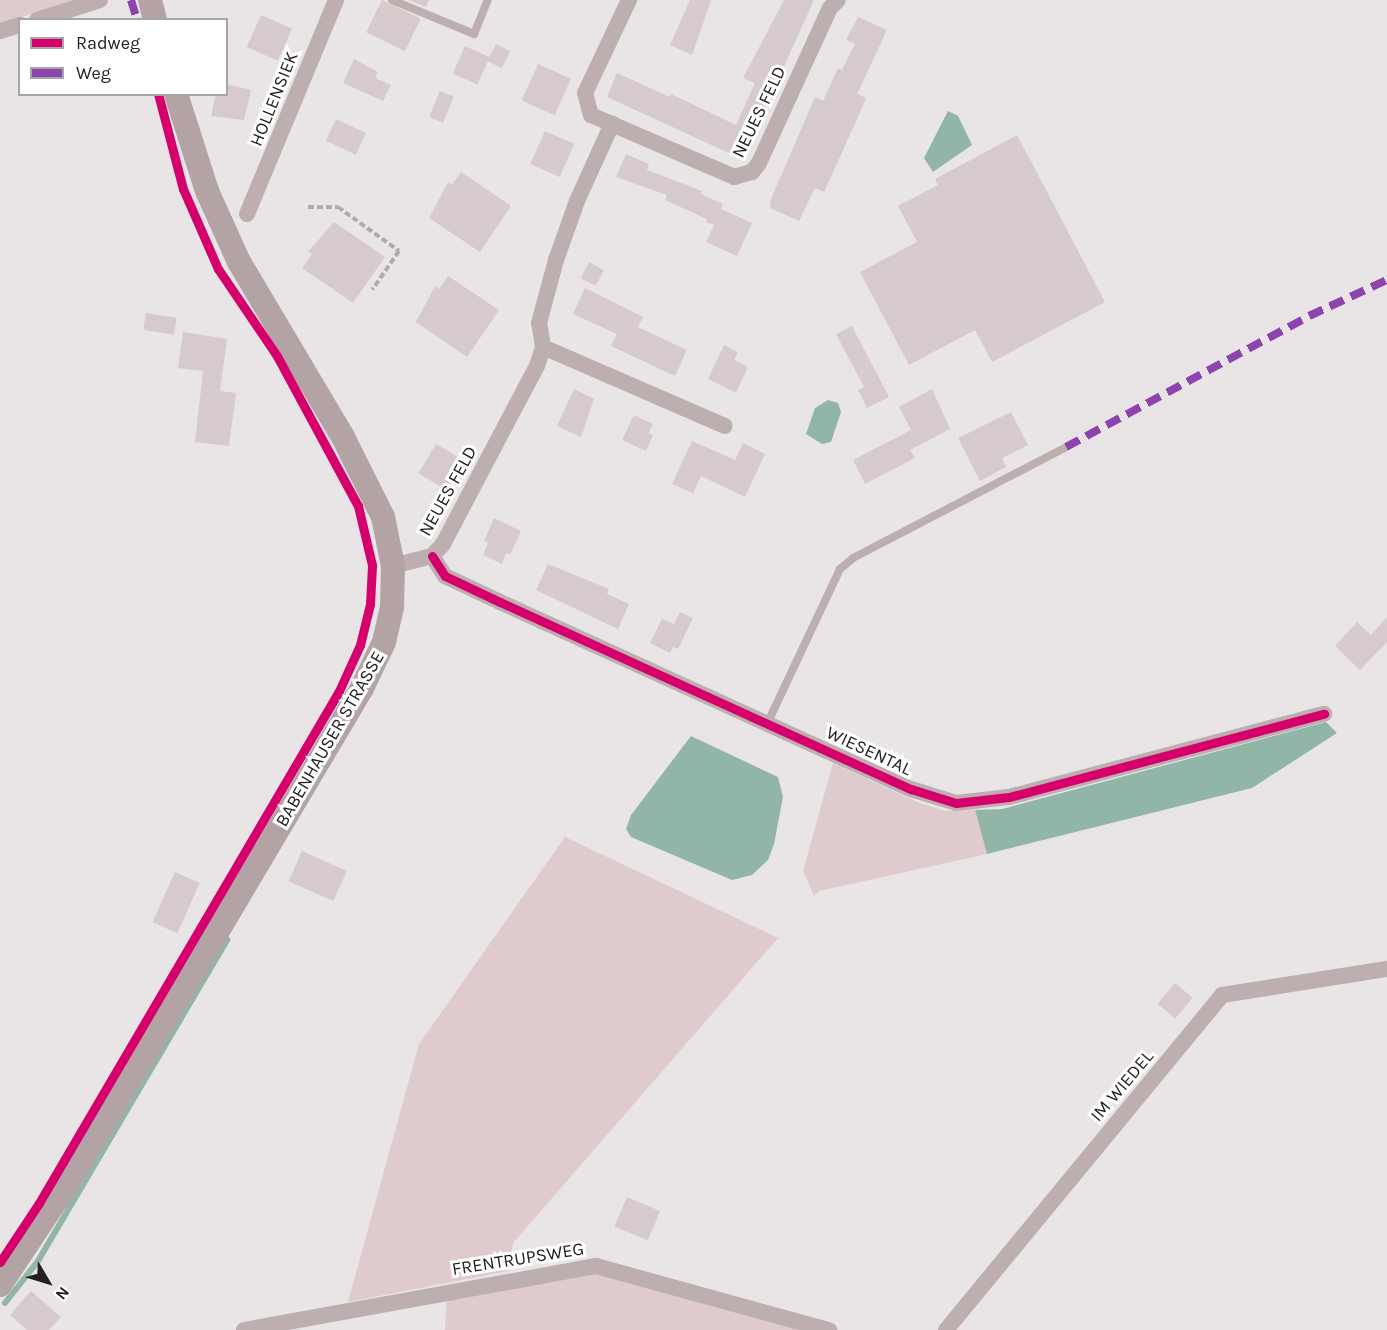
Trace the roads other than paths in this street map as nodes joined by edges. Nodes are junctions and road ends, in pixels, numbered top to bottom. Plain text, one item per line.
1 (100, 0) edge
2 (150, 0) edge
3 (336, 0) edge
4 (392, 0) edge
5 (488, 0) edge
6 (629, 0) edge
7 (838, 0) edge
8 (43, 18) edge
9 (154, 18) edge
10 (18, 26) edge
11 (0, 31) edge
12 (177, 96) edge
13 (612, 124) junction
14 (247, 214) dead end
15 (543, 347) junction
16 (724, 426) dead end
17 (1066, 447) dead end
18 (432, 556) junction
19 (393, 566) junction
20 (1324, 714) dead end
21 (768, 722) junction
22 (1387, 969) edge
23 (0, 1285) edge
24 (244, 1330) edge
25 (829, 1330) edge
26 (946, 1330) edge

1 - 8 street
2 - 9 main road
3 - 14 street, HOLLENSIEK
4 - 5 lane
6 - 13 street, NEUES FELD
7 - 13 street, NEUES FELD
10 - 11 street
12 - 19 main road, BABENHAUSER STRASSE
13 - 15 street, NEUES FELD
15 - 16 street
15 - 18 street, NEUES FELD
17 - 21 lane
18 - 19 street
18 - 21 street, WIESENTAL
19 - 23 main road, BABENHAUSER STRASSE
20 - 21 street, WIESENTAL
22 - 26 street, IM WIEDEL
24 - 25 street, FRENTRUPSWEG

